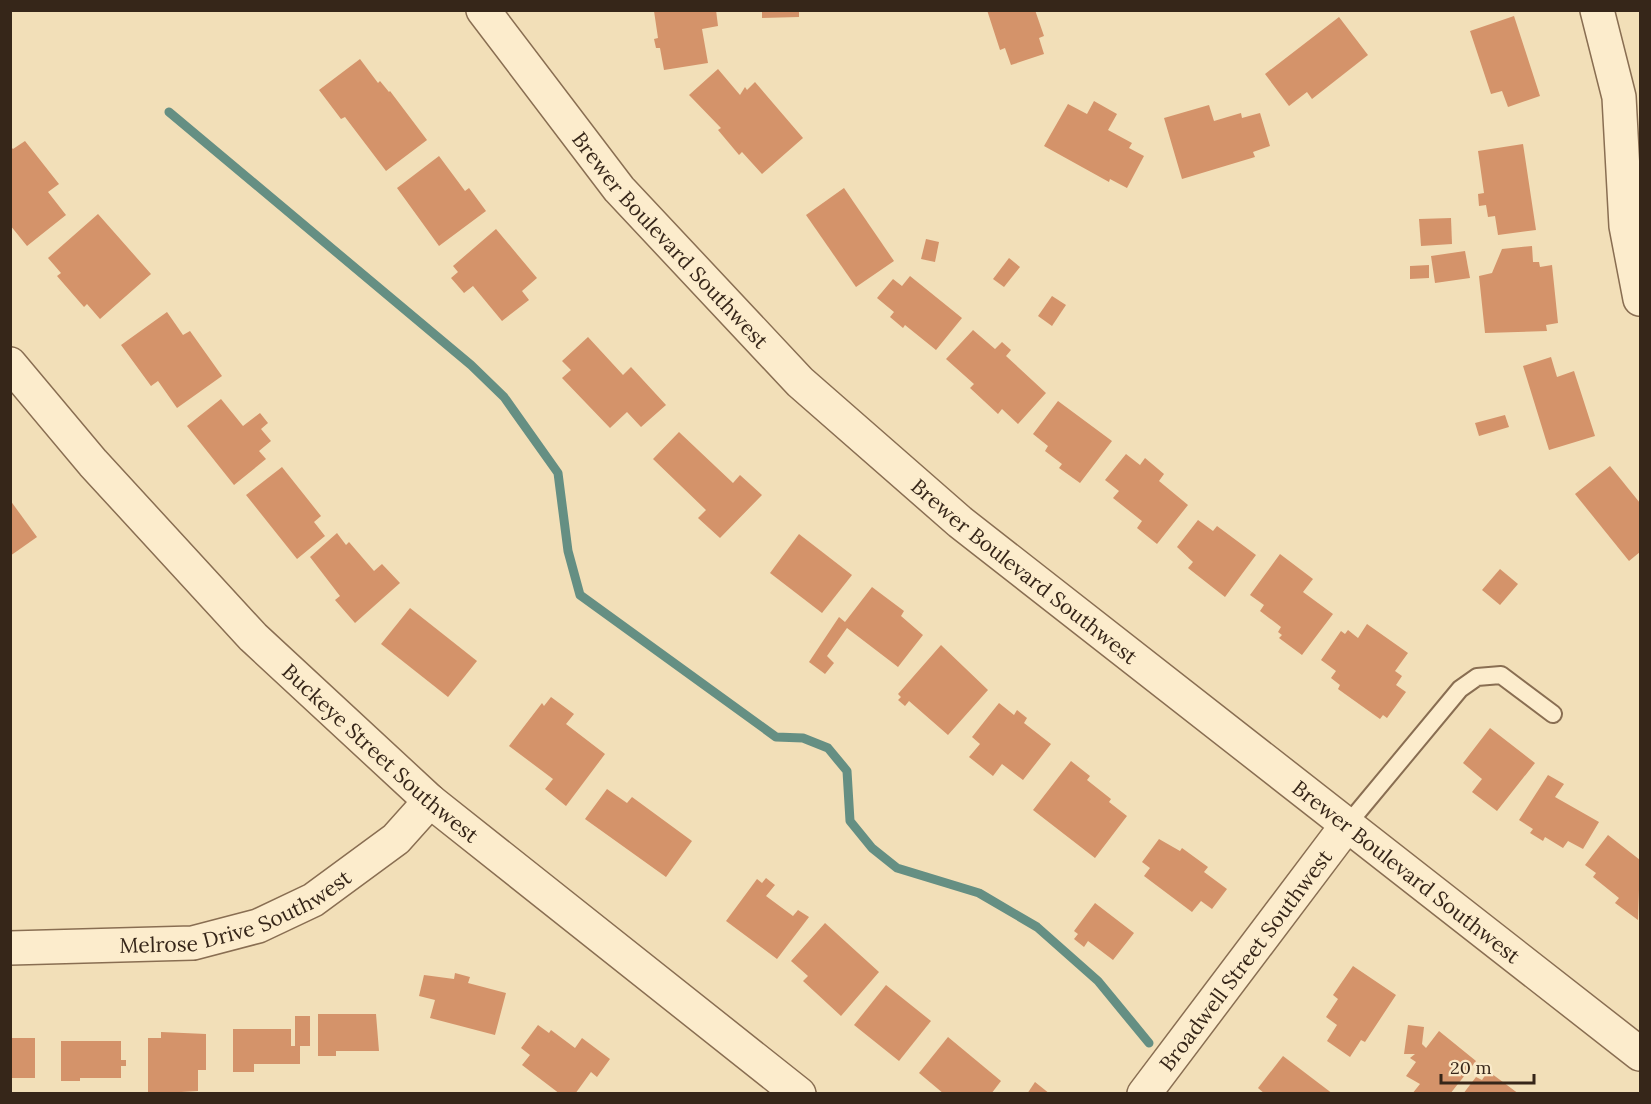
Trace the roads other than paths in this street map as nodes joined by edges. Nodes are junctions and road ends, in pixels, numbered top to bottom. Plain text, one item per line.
1 (483, 10) edge
2 (1597, 10) edge
3 (1641, 299) edge
4 (10, 364) edge
5 (1553, 714) dead end
6 (430, 801) junction
7 (1347, 825) junction
8 (10, 948) edge
9 (1641, 1054) edge
10 (799, 1094) edge
11 (1144, 1094) edge

1 - 7 street, Brewer Boulevard Southwest
2 - 3 street
4 - 6 street, Buckeye Street Southwest
5 - 7 lane
6 - 8 street, Melrose Drive Southwest
6 - 10 street, Buckeye Street Southwest
7 - 9 street, Brewer Boulevard Southwest
7 - 11 street, Broadwell Street Southwest

